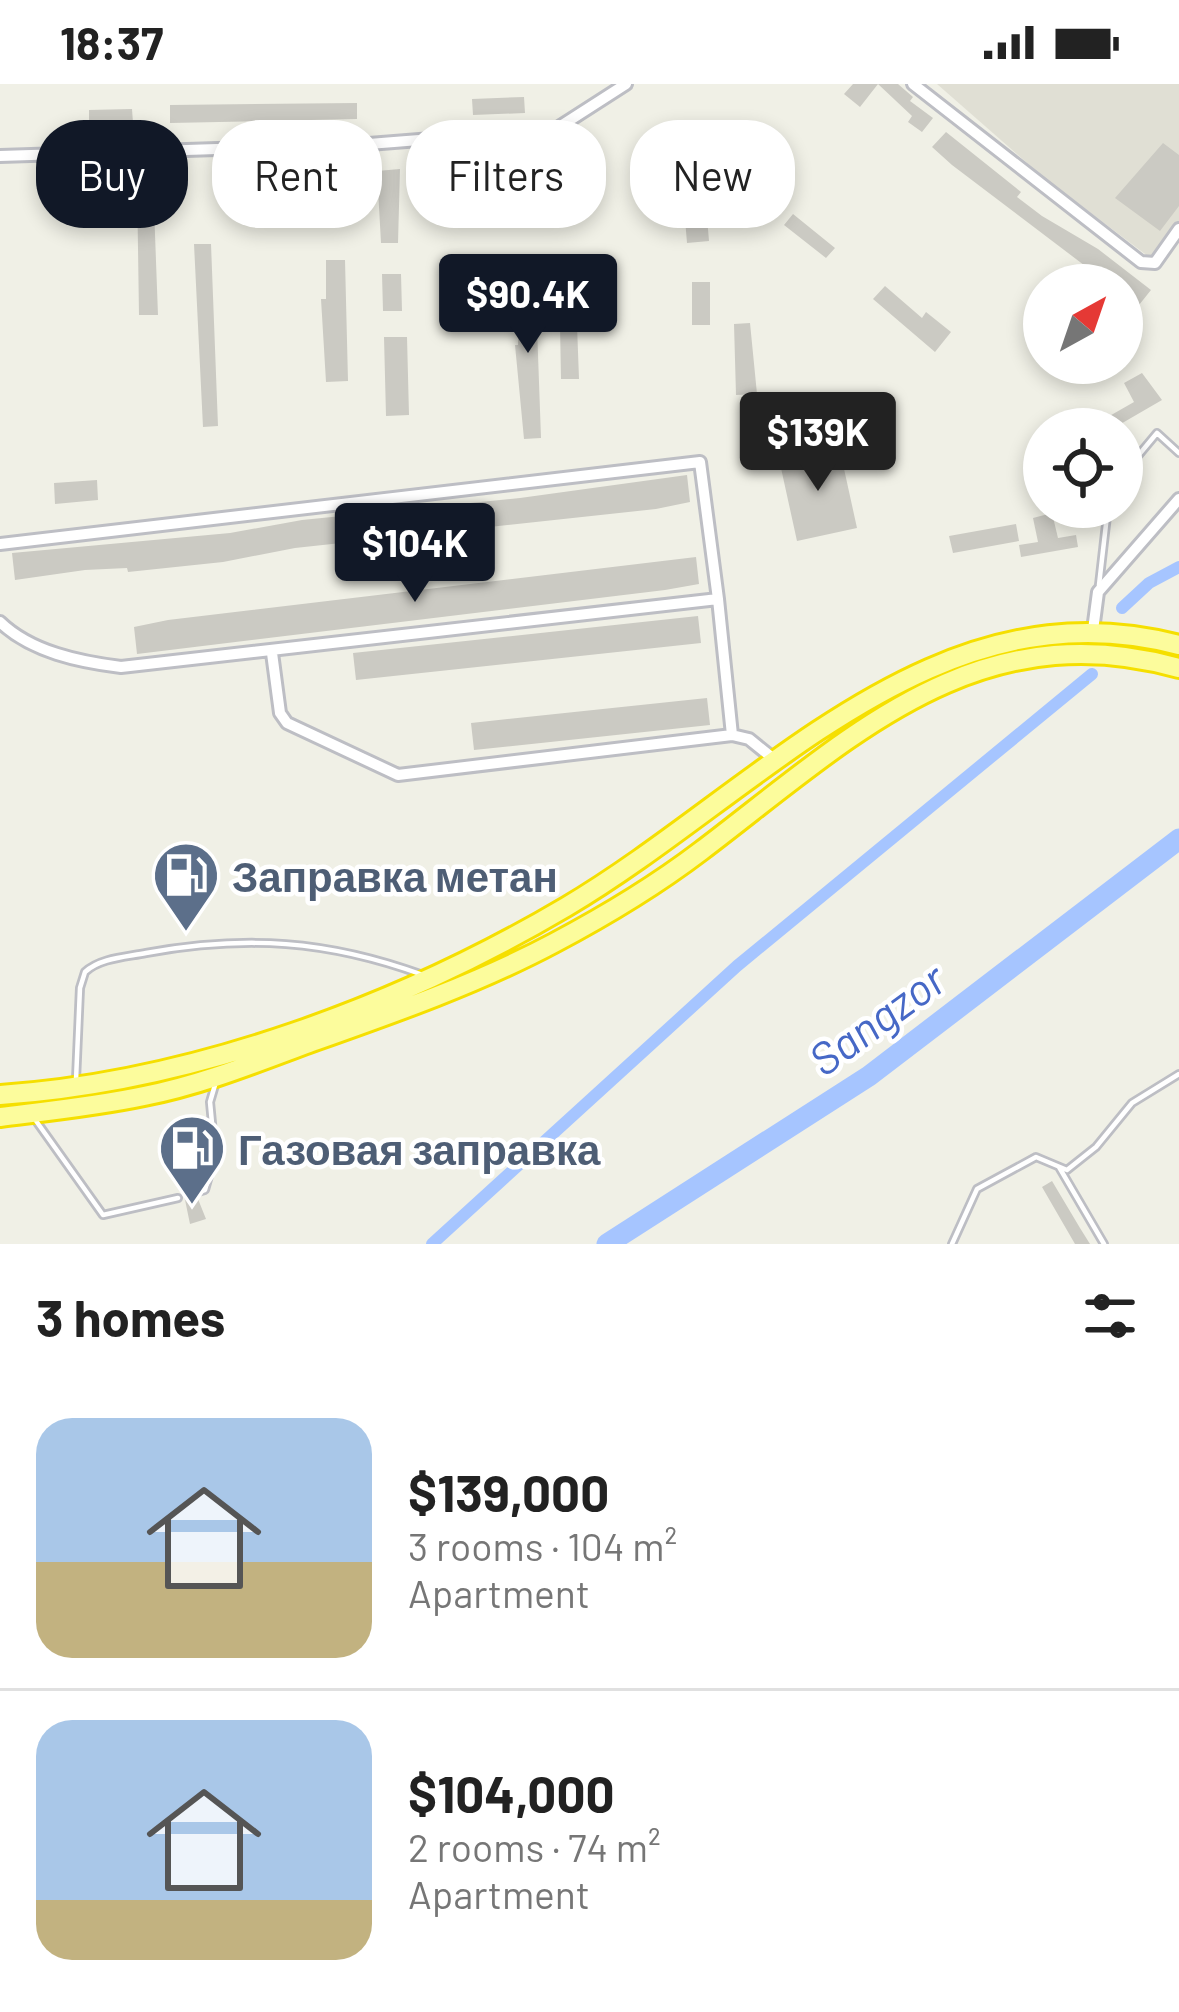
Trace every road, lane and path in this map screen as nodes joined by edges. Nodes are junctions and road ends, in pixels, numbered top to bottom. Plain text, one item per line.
1 (626, 84) edge
2 (913, 84) edge
3 (0, 155) edge
4 (1179, 229) edge
5 (1143, 449) edge
6 (1179, 453) edge
7 (1179, 499) edge
8 (1106, 528) edge
9 (0, 544) edge
10 (1098, 592) junction
11 (718, 599) junction
12 (0, 622) edge
13 (1094, 630) junction
14 (1179, 645) edge
15 (272, 653) junction
16 (1179, 668) edge
17 (732, 735) junction
18 (777, 763) junction
19 (677, 835) junction
20 (695, 856) junction
21 (428, 977) junction
22 (1179, 1074) edge
23 (217, 1077) junction
24 (78, 1089) junction
25 (0, 1095) edge
26 (30, 1114) junction
27 (0, 1118) edge
28 (1059, 1167) junction
29 (198, 1192) dead end
30 (178, 1198) dead end
31 (952, 1244) edge
32 (1104, 1244) edge

1 - 3 street
2 - 4 street
5 - 6 lane
7 - 10 street
8 - 10 lane
9 - 11 street
10 - 13 street
11 - 15 street
11 - 17 street
12 - 15 street
13 - 14 highway
13 - 18 highway
15 - 17 street
16 - 20 highway
17 - 18 street
18 - 19 highway
19 - 20 highway
19 - 21 highway
20 - 23 highway
21 - 24 highway
21 - 24 lane
22 - 28 lane
23 - 26 highway
23 - 29 lane
24 - 25 highway
26 - 27 highway
26 - 30 lane
28 - 31 lane
28 - 32 lane

